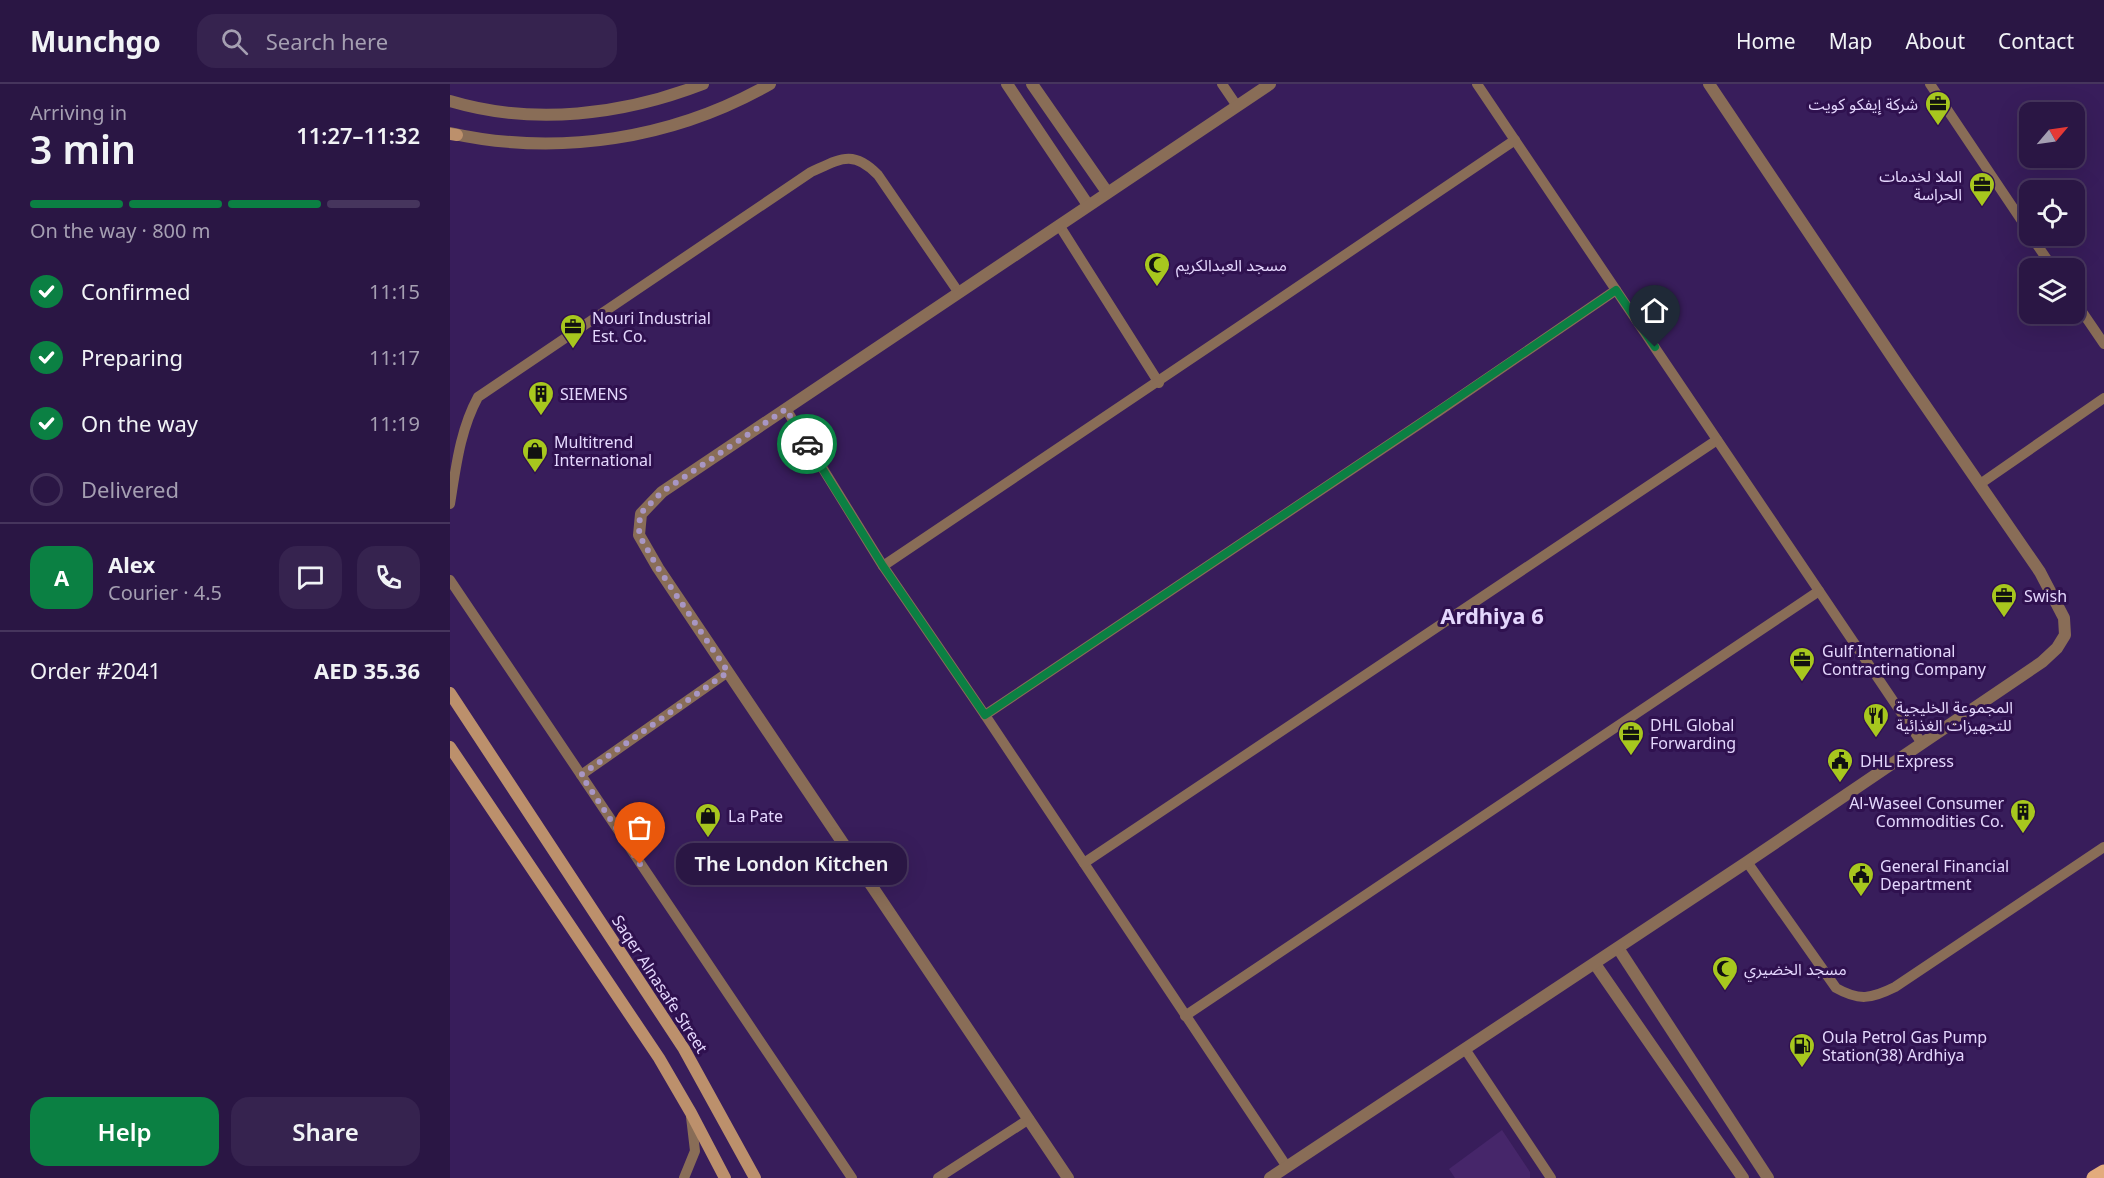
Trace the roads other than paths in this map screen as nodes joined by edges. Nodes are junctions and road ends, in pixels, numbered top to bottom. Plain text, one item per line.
1 (703, 84) edge
2 (770, 84) edge
3 (1007, 84) edge
4 (1032, 84) edge
5 (1222, 84) edge
6 (1270, 84) edge
7 (1478, 84) edge
8 (1709, 84) edge
9 (1930, 84) edge
10 (450, 101) edge
11 (1237, 106) junction
12 (452, 134) edge
13 (1515, 140) junction
14 (1107, 192) junction
15 (1088, 205) junction
16 (2019, 218) edge
17 (1059, 225) junction
18 (1616, 290) junction
19 (959, 293) junction
20 (2085, 316) edge
21 (2104, 344) edge
22 (1159, 383) junction
23 (2104, 398) edge
24 (786, 409) junction
25 (1717, 440) junction
26 (1980, 484) junction
27 (450, 504) edge
28 (883, 566) junction
29 (450, 580) edge
30 (1819, 591) junction
31 (728, 672) junction
32 (450, 693) edge
33 (985, 715) junction
34 (1922, 742) junction
35 (450, 747) edge
36 (581, 775) junction
37 (2104, 847) edge
38 (1747, 862) junction
39 (1084, 863) junction
40 (1618, 948) junction
41 (1595, 964) junction
42 (1185, 1016) junction
43 (1465, 1049) junction
44 (691, 1113) junction
45 (1029, 1119) junction
46 (1287, 1167) junction
47 (2104, 1172) edge
48 (684, 1178) edge
49 (725, 1178) edge
50 (756, 1178) edge
51 (852, 1178) edge
52 (938, 1178) edge
53 (1068, 1178) edge
54 (1270, 1178) edge
55 (1551, 1178) edge
56 (1743, 1178) edge
57 (1768, 1178) edge
58 (2094, 1178) edge

1 - 10 street
2 - 12 street
3 - 15 street
4 - 14 street
5 - 11 street
6 - 11 street
7 - 13 street
8 - 26 street
9 - 16 street
11 - 14 street
13 - 18 street
13 - 22 street
14 - 15 street
15 - 17 street
17 - 19 street
17 - 22 street
18 - 25 street
18 - 33 street
19 - 24 street
19 - 27 street
20 - 21 street
22 - 28 street
23 - 26 street
24 - 28 street
24 - 31 street
25 - 30 street
25 - 39 street
26 - 34 street
28 - 33 street
29 - 36 street
30 - 34 street
30 - 42 street
31 - 36 street
31 - 45 street
32 - 50 main road, Saqer Alnasafe Street
33 - 39 street
34 - 38 street
35 - 44 main road
36 - 51 street
37 - 38 street
38 - 40 street
39 - 42 street
40 - 41 street
40 - 57 street
41 - 43 street
41 - 56 street
42 - 46 street
43 - 46 street
43 - 55 street
44 - 48 street
44 - 49 main road
45 - 52 street
45 - 53 street
46 - 54 street
47 - 58 main road

